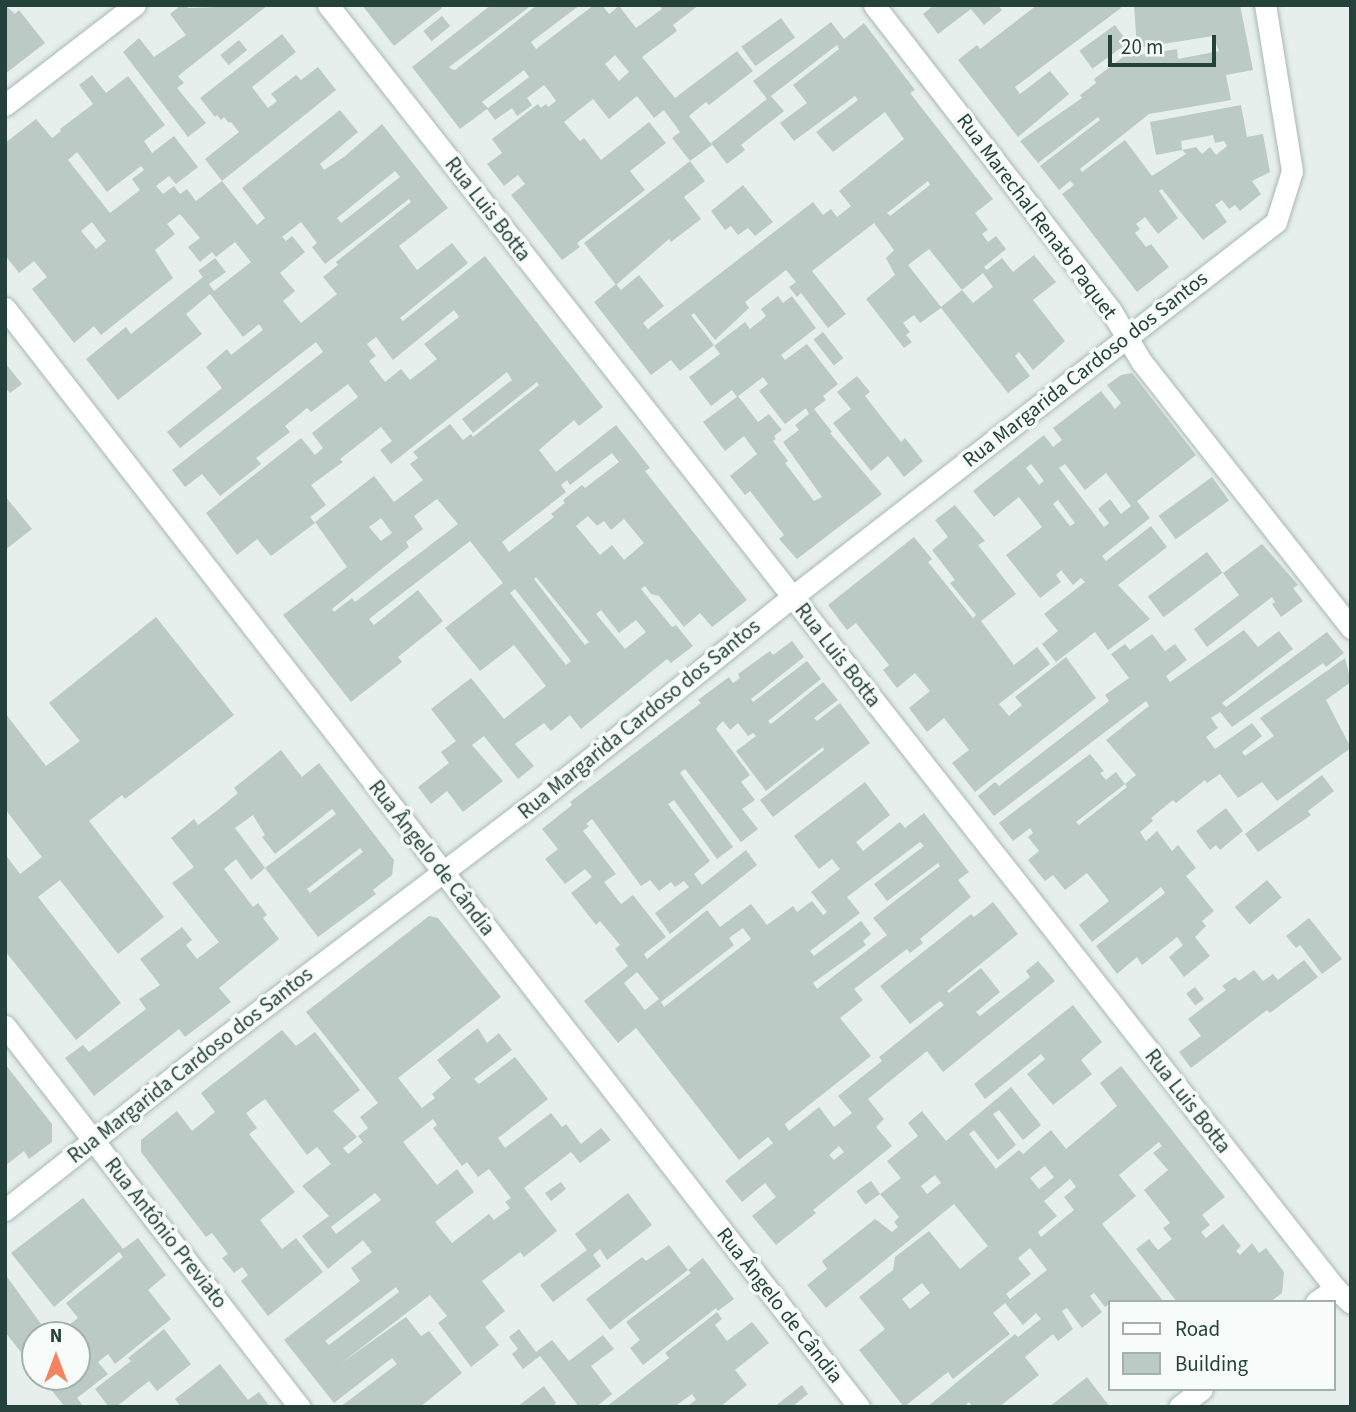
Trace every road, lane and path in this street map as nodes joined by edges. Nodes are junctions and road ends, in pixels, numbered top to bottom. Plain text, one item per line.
1 (135, 5) edge
2 (328, 5) edge
3 (874, 5) edge
4 (1265, 5) edge
5 (5, 105) edge
6 (5, 308) edge
7 (1127, 337) junction
8 (792, 597) junction
9 (1351, 628) edge
10 (443, 872) junction
11 (5, 1026) edge
12 (94, 1140) junction
13 (5, 1210) edge
14 (1335, 1288) junction
15 (1319, 1300) edge
16 (1351, 1303) edge
17 (1200, 1391) edge
18 (300, 1407) edge
19 (859, 1407) edge
20 (1180, 1407) edge

1 - 5 street
2 - 8 street, Rua Luis Botta
3 - 7 street, Rua Marechal Renato Paquet
4 - 7 street, Rua Margarida Cardoso dos Santos
6 - 10 street, Rua Ângelo de Cândia
7 - 8 street, Rua Margarida Cardoso dos Santos
7 - 9 street, Rua Marechal Renato Paquet
8 - 10 street, Rua Margarida Cardoso dos Santos
8 - 14 street, Rua Luis Botta
10 - 12 street, Rua Margarida Cardoso dos Santos
10 - 19 street, Rua Ângelo de Cândia
11 - 12 street, Rua Antônio Previato
12 - 13 street, Rua Margarida Cardoso dos Santos
12 - 18 street, Rua Antônio Previato
14 - 15 street
14 - 16 street, Rua Luis Botta
17 - 20 street

